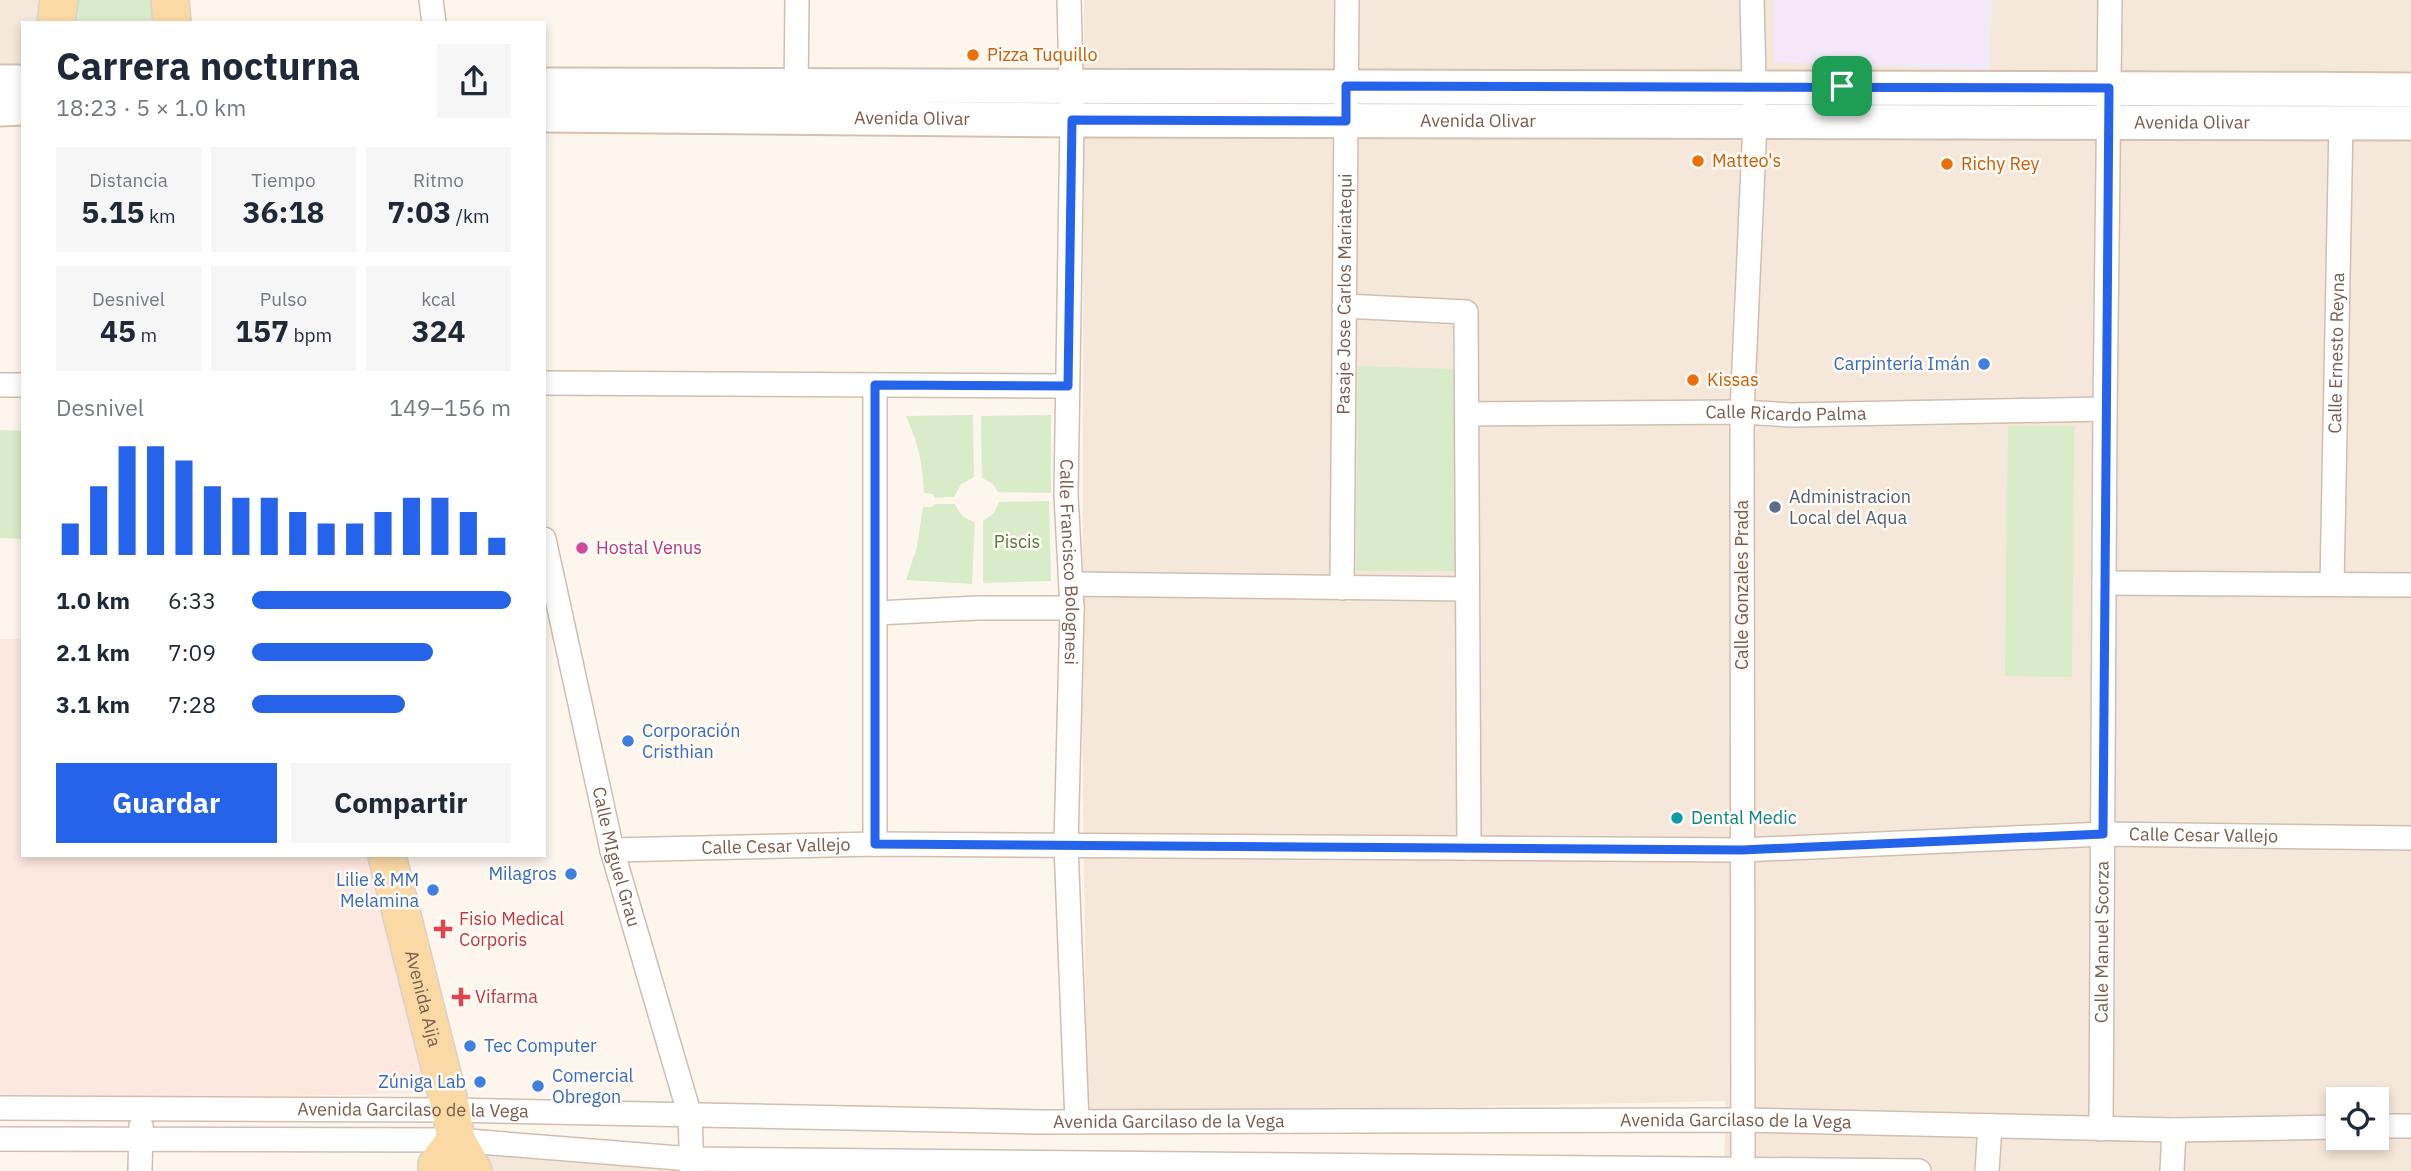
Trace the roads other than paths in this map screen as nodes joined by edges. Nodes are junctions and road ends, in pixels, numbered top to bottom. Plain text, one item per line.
1 (59, 0) edge
2 (170, 0) edge
3 (430, 0) edge
4 (797, 0) edge
5 (1069, 0) edge
6 (1347, 0) edge
7 (1752, 0) edge
8 (2110, 0) edge
9 (56, 21) edge
10 (172, 21) edge
11 (433, 21) edge
12 (0, 82) edge
13 (21, 82) edge
14 (546, 85) edge
15 (1346, 86) junction
16 (1753, 86) junction
17 (1071, 87) junction
18 (2109, 88) junction
19 (2411, 90) edge
20 (796, 101) junction
21 (0, 108) edge
22 (21, 108) edge
23 (546, 115) edge
24 (1072, 120) junction
25 (1346, 121) junction
26 (1755, 122) junction
27 (2108, 123) junction
28 (2342, 123) junction
29 (2411, 123) edge
30 (1344, 306) junction
31 (546, 383) edge
32 (0, 384) edge
33 (21, 385) edge
34 (875, 385) junction
35 (1068, 386) junction
36 (2105, 410) junction
37 (1742, 412) junction
38 (1468, 414) junction
39 (546, 548) edge
40 (2105, 583) junction
41 (1071, 584) junction
42 (2332, 584) junction
43 (2411, 585) edge
44 (1342, 588) junction
45 (1467, 589) junction
46 (1072, 608) junction
47 (877, 613) junction
48 (2103, 834) junction
49 (2411, 838) edge
50 (875, 844) junction
51 (1066, 845) junction
52 (1469, 848) junction
53 (612, 850) junction
54 (1742, 850) junction
55 (387, 857) edge
56 (0, 1108) edge
57 (141, 1109) junction
58 (690, 1116) junction
59 (1743, 1120) junction
60 (1077, 1122) junction
61 (1990, 1126) junction
62 (2389, 1126) edge
63 (2411, 1126) edge
64 (2326, 1127) edge
65 (2101, 1129) junction
66 (2174, 1130) junction
67 (0, 1139) edge
68 (141, 1139) junction
69 (460, 1141) edge
70 (691, 1165) edge
71 (1742, 1169) edge
72 (140, 1171) edge
73 (437, 1171) edge
74 (1919, 1171) edge
75 (1987, 1171) edge
76 (2172, 1171) edge

1 - 9 main road
2 - 10 main road
3 - 11 street
4 - 20 street
5 - 17 street, Calle Francisco Bolognesi
6 - 15 street, Pasaje Jose Carlos Mariatequi
7 - 16 street, Calle Gonzales Prada
8 - 18 street, Calle Manuel Scorza
12 - 13 street
14 - 20 street, Avenida Olivar
15 - 16 street, Avenida Olivar
15 - 17 street, Avenida Olivar
15 - 25 street, Pasaje Jose Carlos Mariatequi
16 - 18 street, Avenida Olivar
16 - 26 street, Calle Gonzales Prada
17 - 20 street, Avenida Olivar
17 - 24 street, Calle Francisco Bolognesi
18 - 19 street, Avenida Olivar
18 - 27 street, Calle Manuel Scorza
20 - 23 street, Avenida Olivar
20 - 24 street, Avenida Olivar
21 - 22 street
24 - 25 street, Avenida Olivar
24 - 35 street, Calle Francisco Bolognesi
25 - 26 street, Avenida Olivar
25 - 30 street, Pasaje Jose Carlos Mariatequi
26 - 27 street, Avenida Olivar
26 - 37 street, Calle Gonzales Prada
27 - 28 street, Avenida Olivar
27 - 36 street, Calle Manuel Scorza
28 - 29 street, Avenida Olivar
28 - 42 street, Calle Ernesto Reyna
30 - 38 street
30 - 44 street, Pasaje Jose Carlos Mariatequi
31 - 34 street
32 - 33 street
34 - 35 street
34 - 47 street
35 - 41 street, Calle Francisco Bolognesi
36 - 37 street, Calle Ricardo Palma
36 - 40 street, Calle Manuel Scorza
37 - 38 street, Calle Ricardo Palma
37 - 54 street, Calle Gonzales Prada
38 - 45 street
39 - 53 street, Calle MIguel Grau
40 - 42 street
40 - 48 street, Calle Manuel Scorza
41 - 44 street
41 - 46 street, Calle Francisco Bolognesi
42 - 43 street
44 - 45 street
45 - 52 street
46 - 47 street
46 - 51 street, Calle Francisco Bolognesi
47 - 50 street
48 - 49 street, Calle Cesar Vallejo
48 - 54 street, Calle Cesar Vallejo
48 - 65 street, Calle Manuel Scorza
50 - 51 street, Calle Cesar Vallejo
50 - 53 street, Calle Cesar Vallejo
51 - 52 street, Calle Cesar Vallejo
51 - 60 street, Calle Francisco Bolognesi
52 - 54 street, Calle Cesar Vallejo
53 - 58 street, Calle MIguel Grau
54 - 59 street, Calle Gonzales Prada
55 - 69 main road, Avenida Aija
56 - 57 street, Avenida Garcilaso de la Vega
57 - 68 street
57 - 69 street, Avenida Garcilaso de la Vega
58 - 60 street, Avenida Garcilaso de la Vega
58 - 69 street, Avenida Garcilaso de la Vega
58 - 70 street, Calle MIguel Grau
59 - 60 street, Avenida Garcilaso de la Vega
59 - 61 street, Avenida Garcilaso de la Vega
59 - 71 street, Calle Gonzales Prada
61 - 65 street, Avenida Garcilaso de la Vega
61 - 75 street
62 - 63 street
64 - 66 street, Avenida Garcilaso de la Vega
65 - 66 street, Avenida Garcilaso de la Vega
66 - 76 street
67 - 68 street, Avenida Garcilaso de la Vega
68 - 69 street, Avenida Garcilaso de la Vega
68 - 72 street
69 - 70 street, Avenida Garcilaso de la Vega
69 - 73 main road
70 - 71 street, Avenida Garcilaso de la Vega
71 - 74 street, Avenida Garcilaso de la Vega

